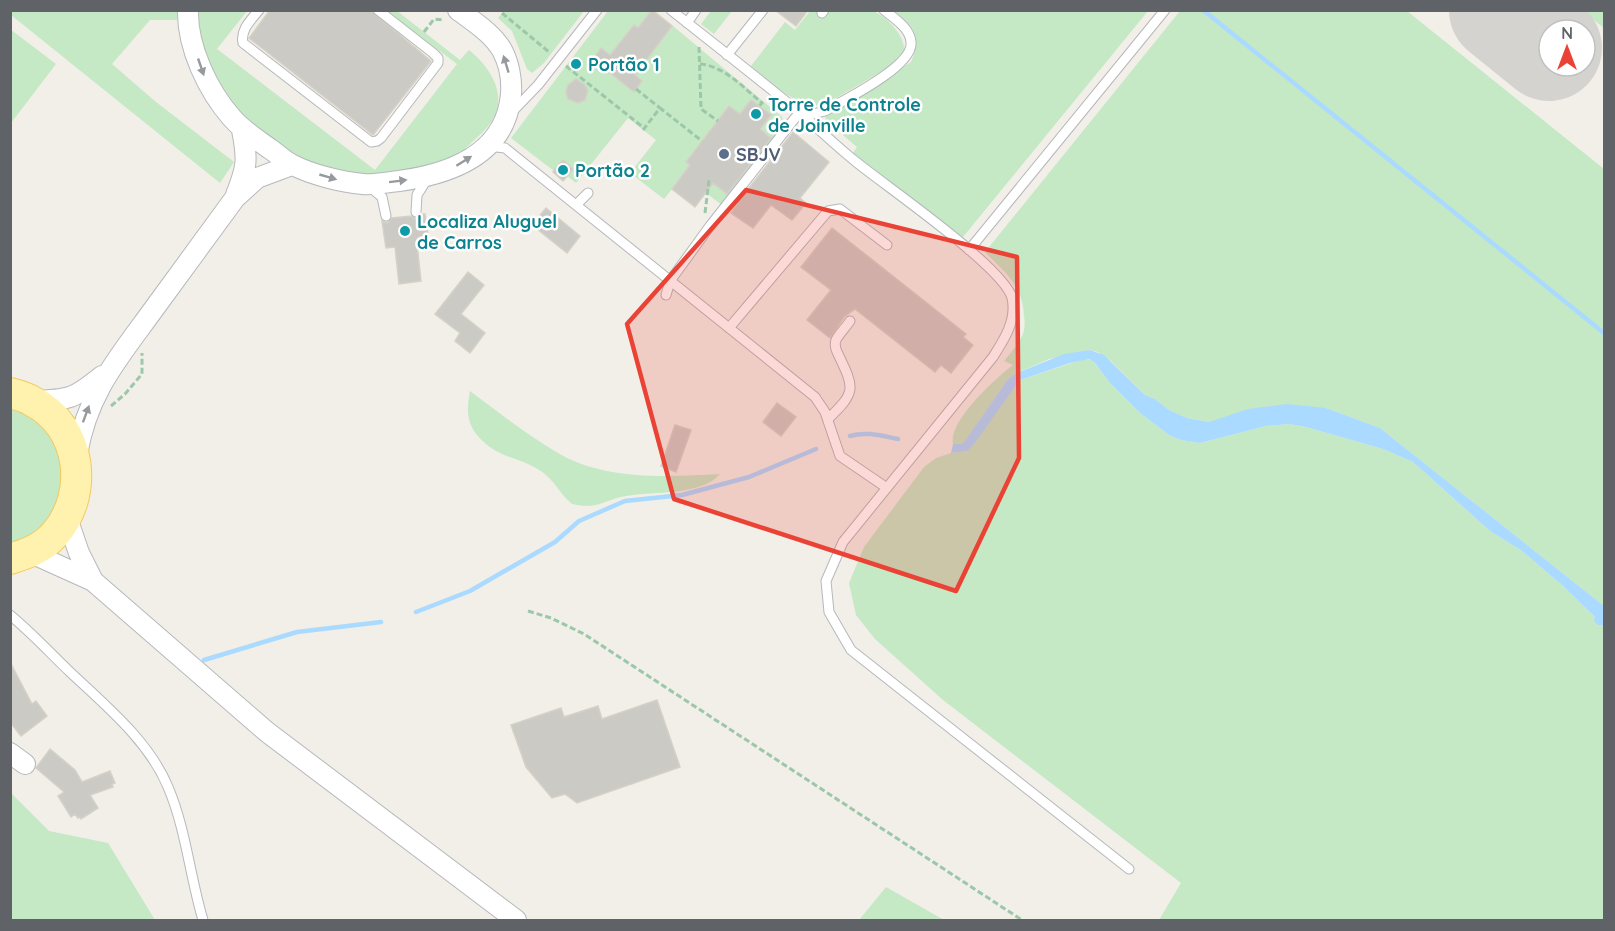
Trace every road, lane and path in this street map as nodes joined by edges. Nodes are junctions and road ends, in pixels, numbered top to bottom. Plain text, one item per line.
1 (259, 10) edge
2 (378, 10) edge
3 (597, 10) edge
4 (671, 10) edge
5 (696, 10) edge
6 (763, 10) edge
7 (884, 10) edge
8 (1165, 10) edge
9 (502, 13) dead end
10 (188, 15) edge
11 (454, 16) edge
12 (434, 19) dead end
13 (687, 23) junction
14 (699, 33) junction
15 (179, 38) dead end
16 (727, 55) junction
17 (559, 59) junction
18 (700, 64) junction
19 (636, 89) dead end
20 (759, 106) dead end
21 (660, 108) junction
22 (799, 112) junction
23 (717, 122) dead end
24 (242, 130) junction
25 (500, 136) junction
26 (702, 141) dead end
27 (292, 165) junction
28 (430, 176) junction
29 (709, 180) dead end
30 (365, 184) junction
31 (588, 193) dead end
32 (235, 198) junction
33 (576, 205) junction
34 (416, 212) dead end
35 (386, 216) dead end
36 (710, 226) junction
37 (887, 244) dead end
38 (969, 250) junction
39 (670, 281) junction
40 (666, 295) dead end
41 (850, 321) dead end
42 (729, 328) junction
43 (107, 373) junction
44 (22, 397) edge
45 (828, 419) junction
46 (76, 459) junction
47 (887, 488) junction
48 (67, 518) junction
49 (21, 556) edge
50 (93, 581) junction
51 (528, 611) dead end
52 (10, 615) edge
53 (1129, 869) dead end
54 (203, 921) edge
55 (516, 921) edge
56 (1022, 921) edge

1 - 2 lane
3 - 17 lane
4 - 13 lane
5 - 13 lane
6 - 16 lane
7 - 22 lane
8 - 38 lane
9 - 17 path
10 - 15 lane
10 -> 24 street
11 - 12 path
25 -> 11 street
13 - 14 lane
14 - 16 lane
14 - 18 path
16 - 22 lane
17 - 21 path
17 - 25 lane
18 - 20 path
18 - 23 path
19 - 21 path
21 - 26 path
22 - 36 lane
22 - 38 lane
24 - 27 street
24 - 32 street
28 -> 25 street
25 - 33 lane
27 -> 30 street
27 - 32 street
30 -> 28 street
28 - 34 lane
29 - 36 path
30 - 35 lane
31 - 33 lane
32 - 43 street
33 - 39 lane
36 - 39 lane
37 - 42 lane
38 - 47 lane
39 - 40 lane
39 - 42 lane
41 - 45 lane
42 - 45 lane
43 - 44 street
46 -> 43 street
44 - 46 main road
45 - 47 lane
46 - 48 main road
47 - 53 lane
48 - 49 main road
48 - 50 street
49 - 50 street
50 - 55 street
51 - 56 path
52 - 54 lane

